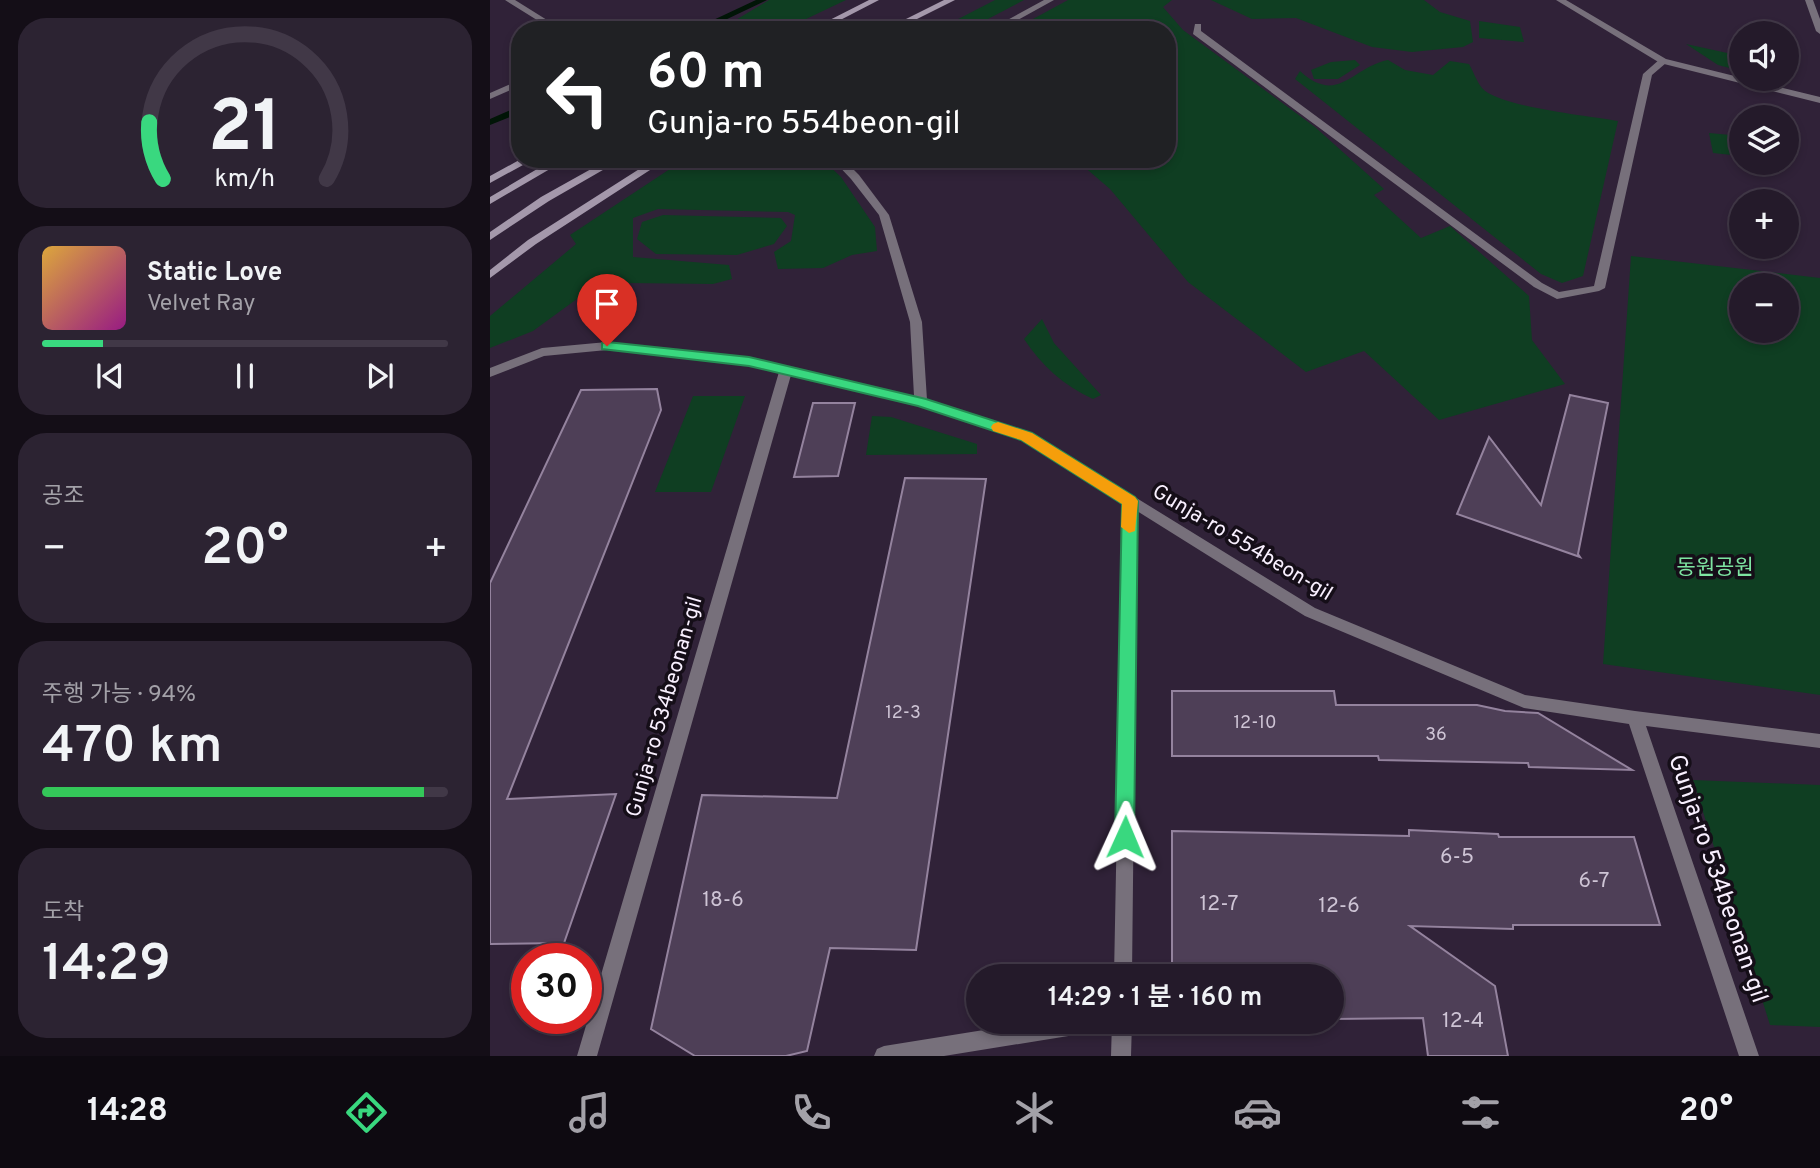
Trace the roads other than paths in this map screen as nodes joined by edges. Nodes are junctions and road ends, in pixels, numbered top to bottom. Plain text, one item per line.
1 (509, 0) edge
2 (875, 0) edge
3 (951, 0) edge
4 (1050, 0) edge
5 (1560, 0) edge
6 (1809, 0) edge
7 (544, 21) edge
8 (832, 21) edge
9 (907, 21) edge
10 (1010, 21) edge
11 (1198, 26) dead end
12 (1820, 31) edge
13 (1663, 61) junction
14 (511, 87) edge
15 (490, 96) edge
16 (1820, 100) edge
17 (512, 168) edge
18 (547, 168) edge
19 (601, 168) edge
20 (648, 168) edge
21 (846, 168) edge
22 (490, 180) edge
23 (490, 201) edge
24 (490, 237) edge
25 (490, 275) edge
26 (786, 370) junction
27 (490, 373) edge
28 (921, 402) junction
29 (1130, 501) junction
30 (1635, 719) junction
31 (1820, 741) edge
32 (1122, 964) edge
33 (1019, 1034) edge
34 (1122, 1034) edge
35 (587, 1056) edge
36 (884, 1056) edge
37 (1121, 1056) edge
38 (1749, 1056) edge

1 - 7 street
2 - 8 main road
3 - 9 main road
4 - 10 street
5 - 13 street
6 - 12 street
11 - 13 street
13 - 16 street
14 - 15 street
17 - 22 main road
18 - 23 main road
19 - 24 main road
20 - 25 main road
21 - 28 street
26 - 27 street, Gunja-ro 554beon-gil
26 - 28 street, Gunja-ro 554beon-gil
26 - 35 street, Gunja-ro 534beonan-gil
28 - 29 street, Gunja-ro 554beon-gil
29 - 30 street, Gunja-ro 554beon-gil
29 - 32 street
30 - 31 street, Gunja-ro 554beon-gil
30 - 38 street, Gunja-ro 534beonan-gil
33 - 36 street
34 - 37 street

